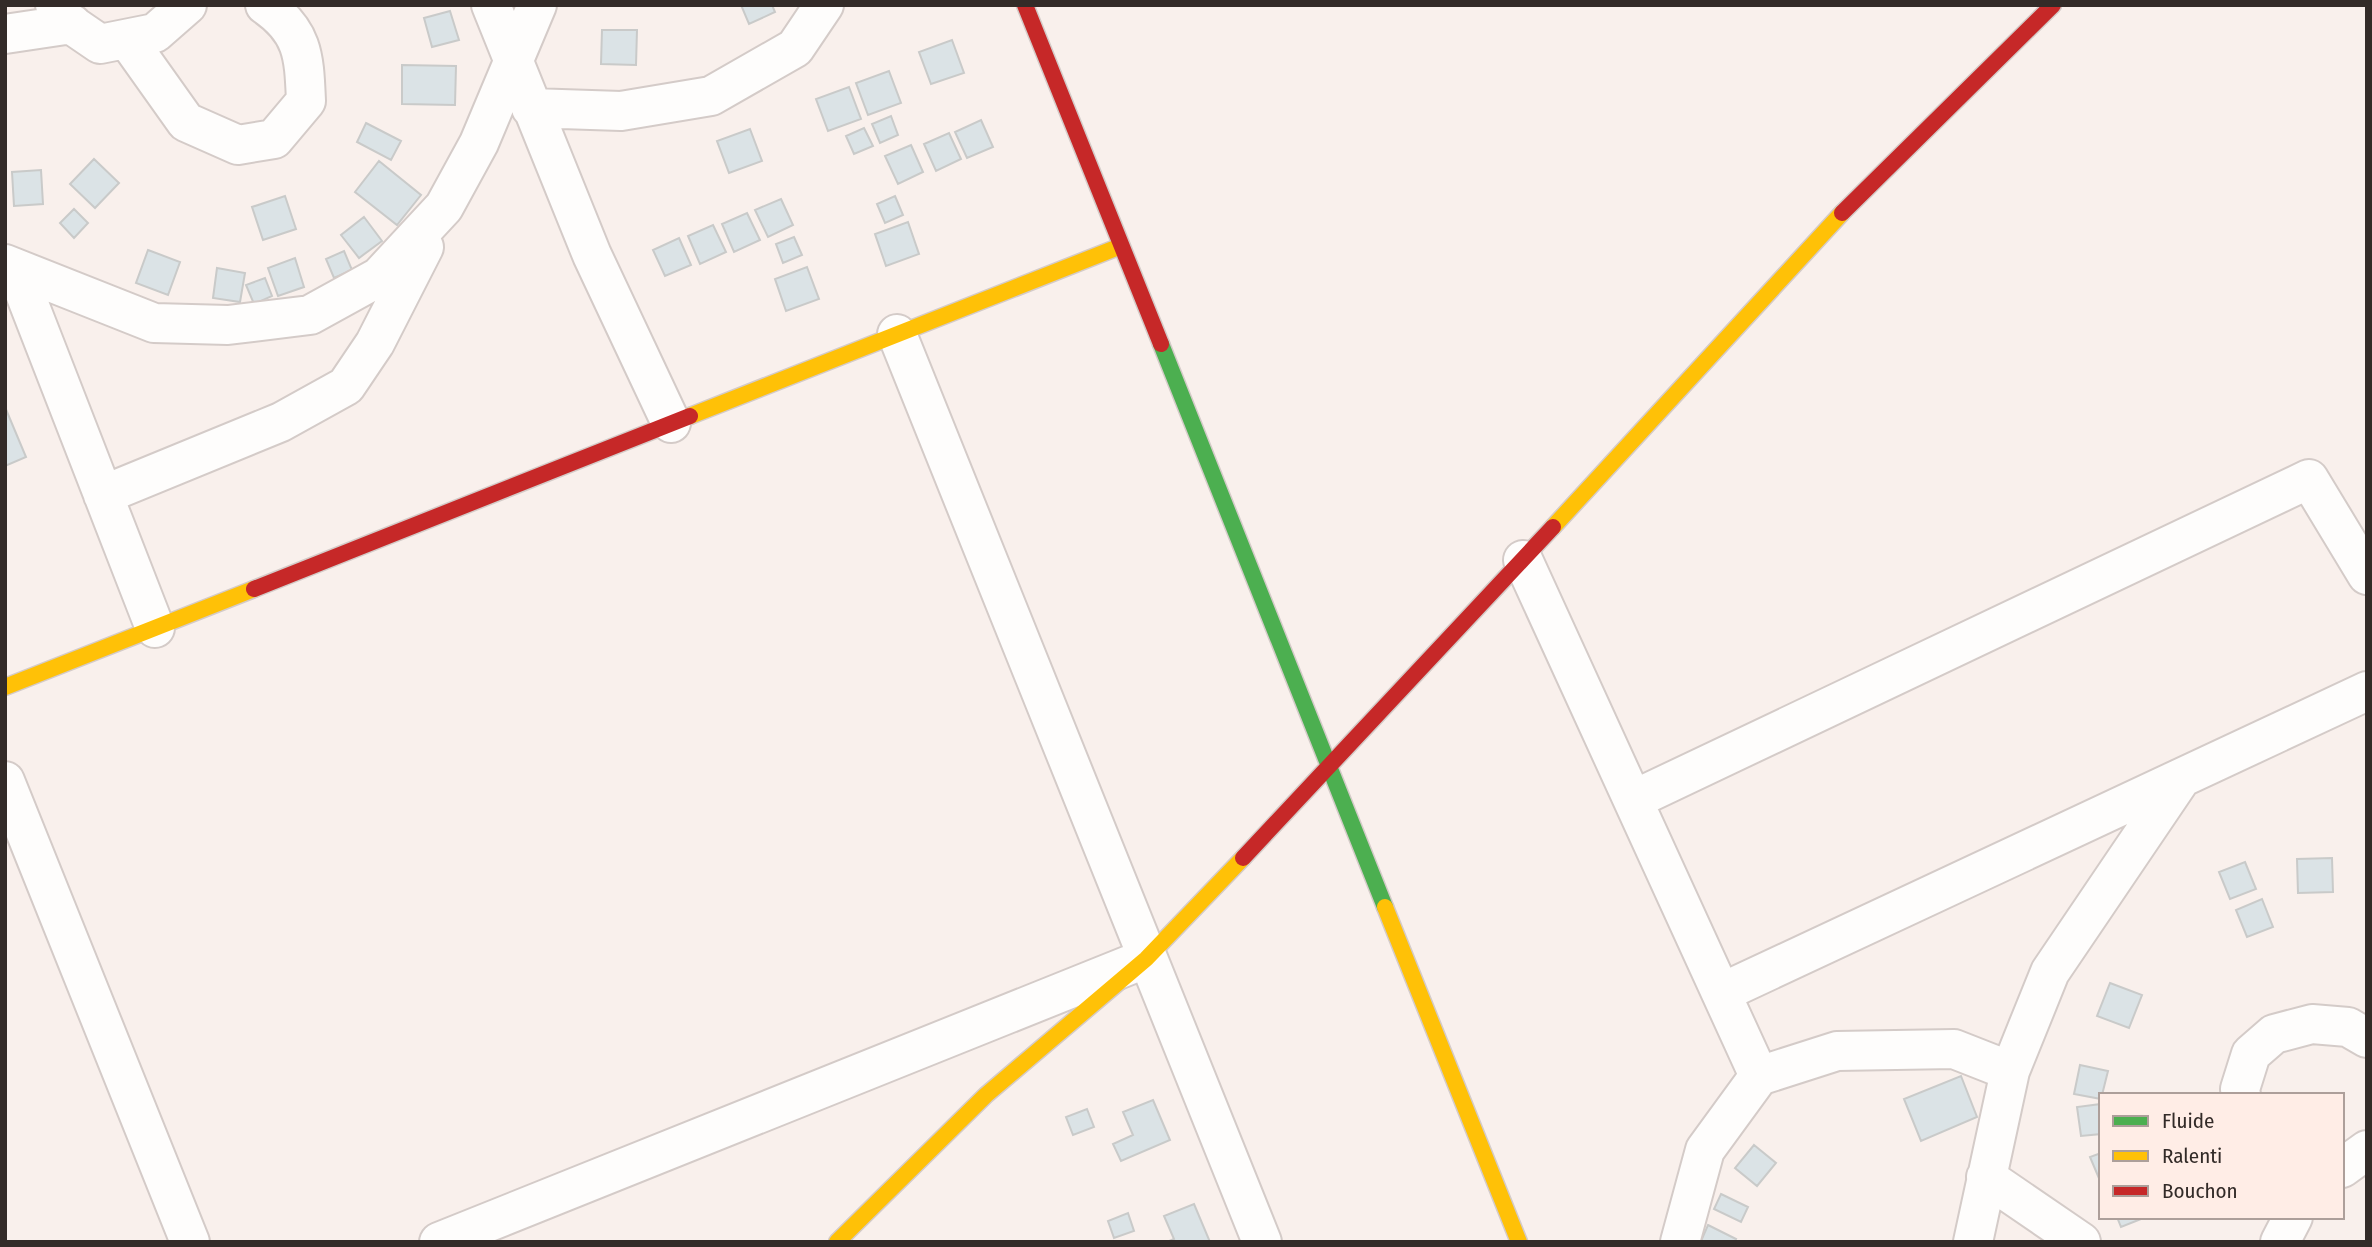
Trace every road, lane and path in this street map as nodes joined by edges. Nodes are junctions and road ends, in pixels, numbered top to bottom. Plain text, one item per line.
1 (187, 5) edge
2 (265, 5) edge
3 (491, 5) edge
4 (537, 5) edge
5 (824, 5) edge
6 (1025, 5) edge
7 (2053, 5) edge
8 (63, 15) edge
9 (5, 34) edge
10 (127, 39) junction
11 (513, 64) junction
12 (531, 108) junction
13 (443, 207) junction
14 (1121, 246) junction
15 (10, 266) edge
16 (897, 334) junction
17 (671, 423) junction
18 (103, 495) junction
19 (1522, 560) junction
20 (2367, 575) edge
21 (155, 628) junction
22 (5, 687) edge
23 (2367, 691) edge
24 (1329, 770) junction
25 (2181, 778) junction
26 (5, 781) edge
27 (1633, 800) junction
28 (1146, 959) junction
29 (1721, 993) junction
30 (2367, 1038) edge
31 (2010, 1071) junction
32 (1759, 1076) junction
33 (2240, 1093) edge
34 (2367, 1150) edge
35 (2344, 1167) edge
36 (1986, 1177) junction
37 (2293, 1219) edge
38 (190, 1242) edge
39 (439, 1242) edge
40 (837, 1242) edge
41 (1262, 1242) edge
42 (1519, 1242) edge
43 (1680, 1242) edge
44 (1973, 1242) edge
45 (2081, 1242) edge
46 (2280, 1242) edge

1 - 10 street
2 - 10 street
3 - 11 street
4 - 11 street
5 - 12 street
6 - 14 street
7 - 19 street
8 - 9 street
8 - 10 street
11 - 12 street
11 - 13 street
12 - 17 street
13 - 15 street
13 - 18 street
14 - 16 street
14 - 24 street
15 - 18 street
16 - 17 street
16 - 28 street
17 - 21 street
18 - 21 street
19 - 24 street
19 - 27 street
20 - 27 street
21 - 22 street
23 - 25 street
24 - 28 street
24 - 42 street
25 - 29 street
25 - 31 street
26 - 38 street
27 - 29 street
28 - 39 street
28 - 40 street
28 - 41 street
29 - 32 street
30 - 33 street
31 - 32 street
31 - 36 street
32 - 43 street
34 - 35 street
36 - 44 street
36 - 45 street
37 - 46 street

